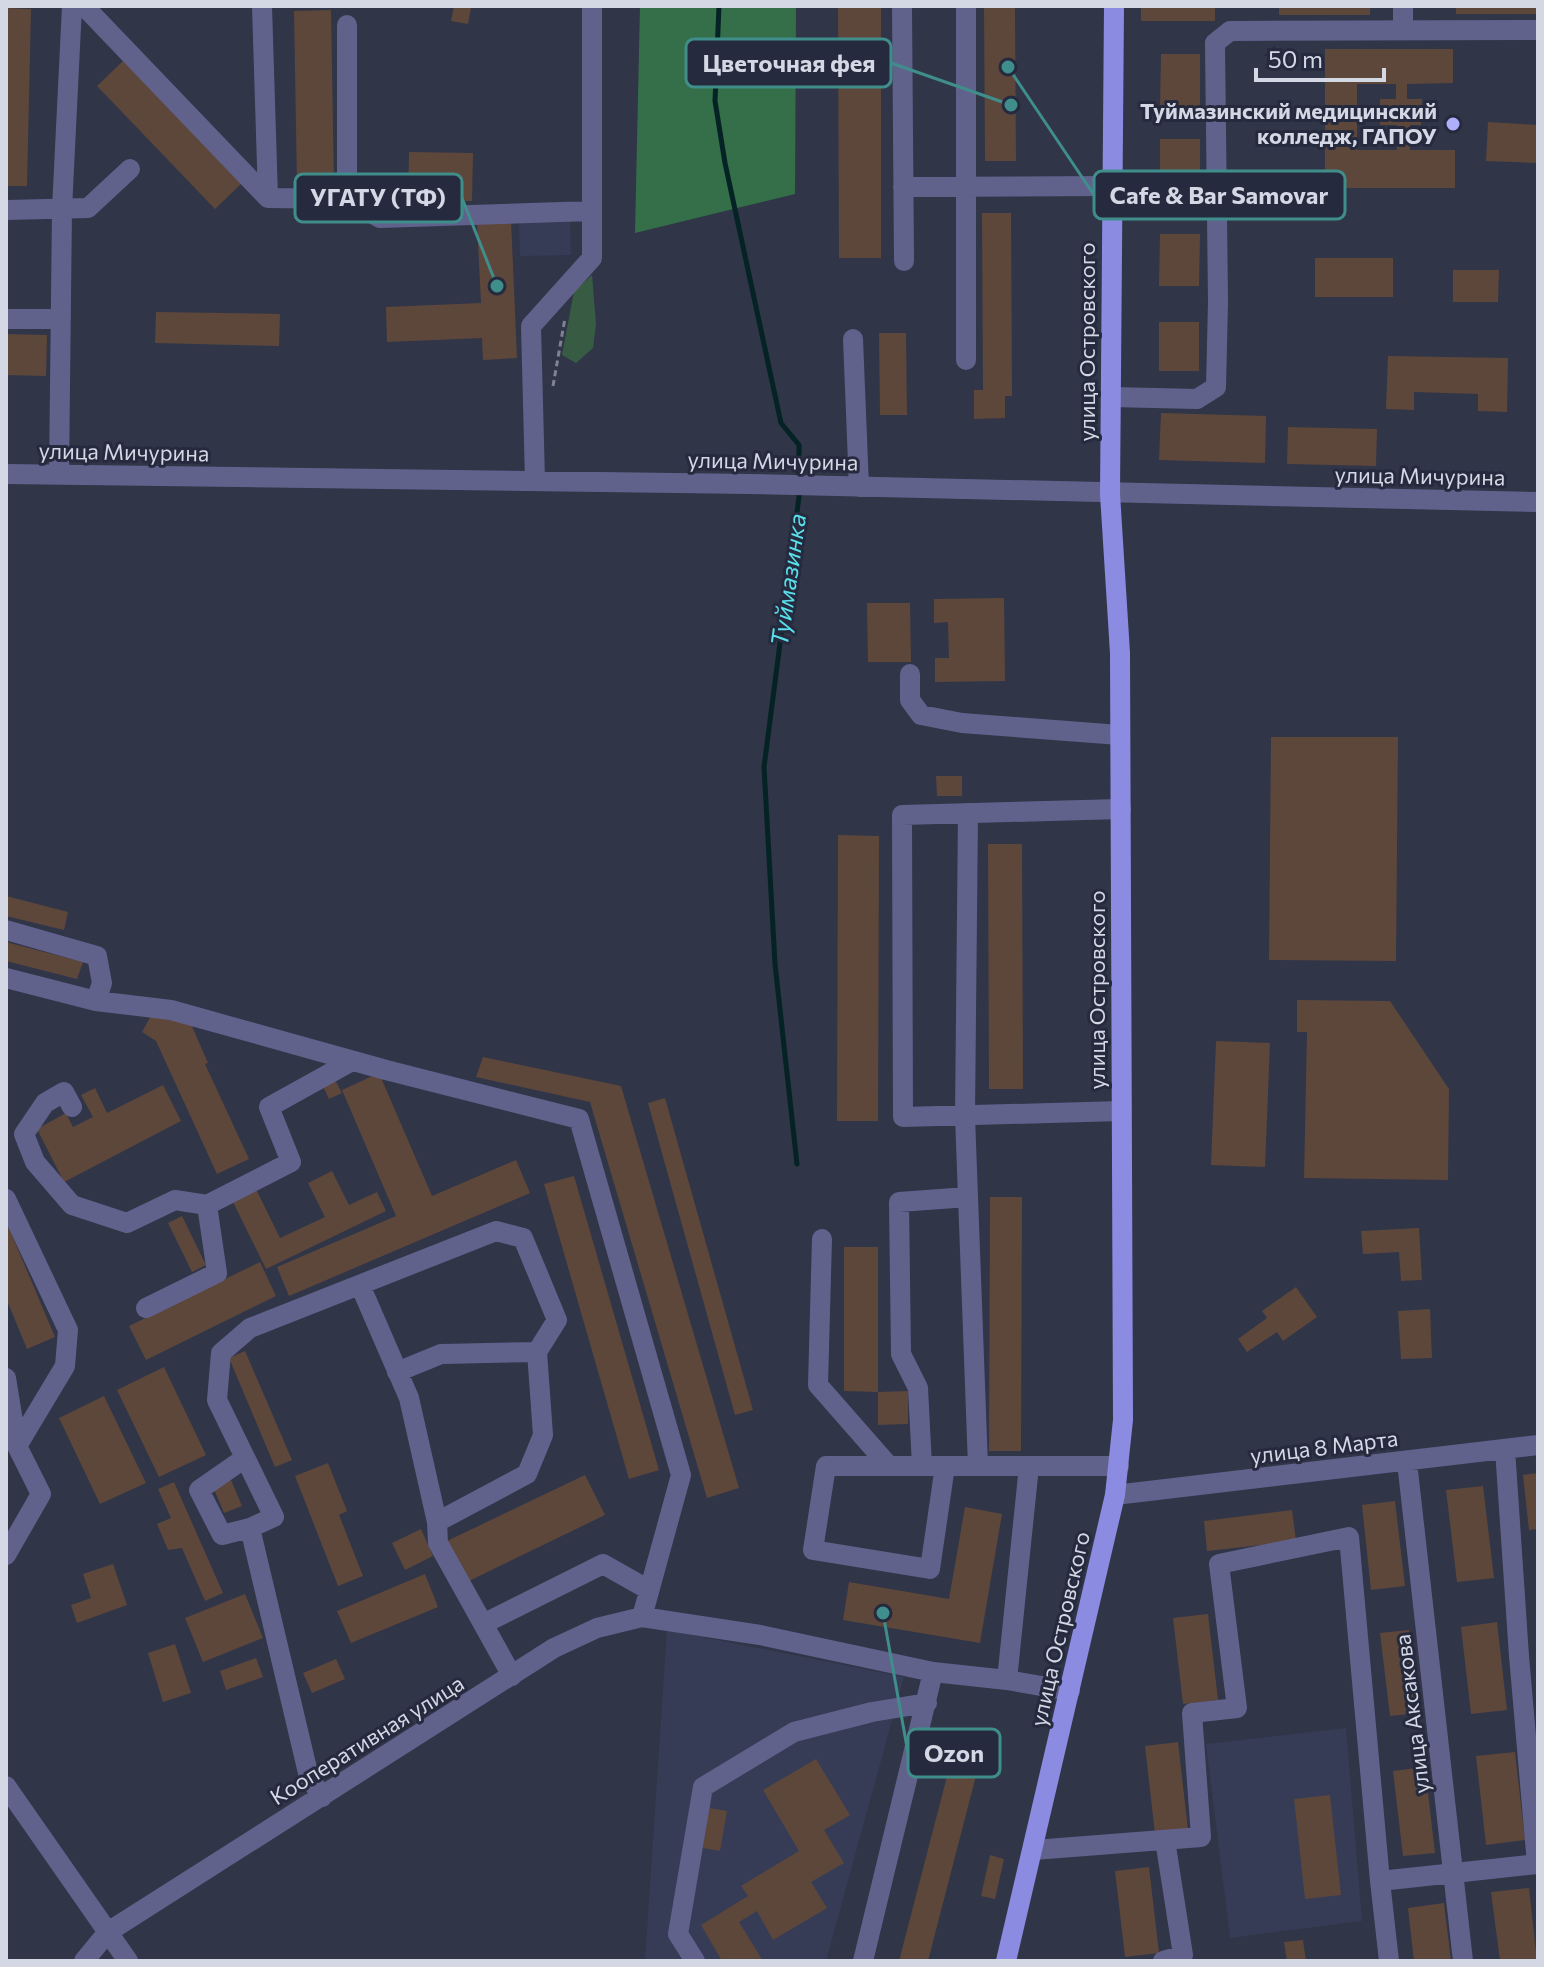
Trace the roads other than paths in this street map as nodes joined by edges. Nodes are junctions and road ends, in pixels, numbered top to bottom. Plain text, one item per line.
1 (72, 6) edge
2 (84, 6) edge
3 (262, 6) edge
4 (592, 6) edge
5 (902, 6) edge
6 (966, 6) edge
7 (1114, 6) edge
8 (1403, 6) edge
9 (347, 25) dead end
10 (1403, 29) junction
11 (1538, 30) edge
12 (130, 169) dead end
13 (1112, 186) junction
14 (903, 187) junction
15 (966, 187) junction
16 (268, 198) junction
17 (347, 199) junction
18 (62, 209) junction
19 (6, 210) edge
20 (591, 211) junction
21 (904, 261) dead end
22 (6, 319) edge
23 (61, 319) junction
24 (853, 339) dead end
25 (966, 360) dead end
26 (1111, 397) junction
27 (6, 474) edge
28 (59, 475) junction
29 (535, 481) junction
30 (859, 487) junction
31 (1110, 494) junction
32 (1538, 502) edge
33 (910, 674) dead end
34 (1120, 735) junction
35 (1121, 809) junction
36 (968, 813) junction
37 (6, 930) edge
38 (6, 978) edge
39 (96, 1001) junction
40 (352, 1061) junction
41 (72, 1107) dead end
42 (1121, 1111) junction
43 (965, 1116) junction
44 (968, 1197) junction
45 (6, 1199) edge
46 (207, 1205) junction
47 (822, 1239) dead end
48 (360, 1285) junction
49 (146, 1308) dead end
50 (537, 1352) junction
51 (397, 1372) junction
52 (6, 1378) edge
53 (11, 1444) edge
54 (1538, 1445) edge
55 (1505, 1449) junction
56 (245, 1458) junction
57 (1407, 1462) junction
58 (889, 1466) junction
59 (922, 1466) junction
60 (945, 1466) junction
61 (978, 1466) junction
62 (1029, 1466) junction
63 (1119, 1466) junction
64 (1115, 1495) junction
65 (437, 1522) junction
66 (250, 1528) junction
67 (6, 1555) edge
68 (649, 1590) junction
69 (642, 1617) junction
70 (483, 1624) junction
71 (1528, 1655) edge
72 (933, 1672) junction
73 (512, 1676) junction
74 (1007, 1680) junction
75 (1070, 1691) junction
76 (927, 1703) junction
77 (6, 1786) edge
78 (322, 1797) junction
79 (1165, 1840) junction
80 (1034, 1850) junction
81 (1538, 1864) edge
82 (1538, 1871) edge
83 (1455, 1874) junction
84 (1380, 1881) junction
85 (108, 1932) junction
86 (84, 1961) edge
87 (128, 1961) edge
88 (695, 1961) edge
89 (863, 1961) edge
90 (1006, 1961) edge
91 (1163, 1961) edge
92 (1389, 1961) edge
93 (1463, 1961) edge

1 - 18 street
2 - 16 street
3 - 16 street
4 - 20 street
5 - 14 street
6 - 15 street
7 - 13 main road, улица Островского
8 - 10 street
9 - 17 street
10 - 11 street
10 - 26 street
12 - 18 street
13 - 15 street
13 - 26 main road, улица Островского
14 - 15 street
14 - 21 street
15 - 25 street
16 - 17 street
17 - 20 street
18 - 19 street
18 - 23 street
20 - 29 street
22 - 23 street
23 - 28 street
24 - 30 street
26 - 31 main road, улица Островского
27 - 28 street, улица Мичурина
28 - 29 street, улица Мичурина
29 - 30 street, улица Мичурина
30 - 31 street, улица Мичурина
31 - 32 street, улица Мичурина
31 - 34 main road, улица Островского
33 - 34 street
34 - 35 main road, улица Островского
35 - 36 street
35 - 42 main road, улица Островского
36 - 43 street
36 - 43 street
37 - 39 street
38 - 39 street
39 - 40 street
40 - 46 street
40 - 68 street
41 - 46 street
42 - 43 street
42 - 63 main road, улица Островского
43 - 44 street
44 - 59 street
44 - 61 street
45 - 53 street
46 - 49 street
47 - 58 street
48 - 50 street
48 - 51 street
48 - 56 street
50 - 51 street
50 - 65 street
51 - 65 street
52 - 53 street
53 - 67 street
54 - 55 street, улица 8 Марта
55 - 57 street, улица 8 Марта
55 - 71 street
56 - 66 street
56 - 66 street
57 - 64 street, улица 8 Марта
57 - 83 street, улица Аксакова
58 - 59 street
58 - 60 street
59 - 60 street
60 - 61 street
61 - 62 street
62 - 63 street
62 - 74 street
63 - 64 main road, улица Островского
64 - 75 main road, улица Островского
65 - 70 street
66 - 78 street
68 - 69 street
68 - 70 street
69 - 72 street, Кооперативная улица
69 - 73 street, Кооперативная улица
70 - 73 street
71 - 81 street
72 - 74 street, Кооперативная улица
72 - 76 street
73 - 78 street, Кооперативная улица
74 - 75 street, Кооперативная улица
75 - 80 main road, улица Островского
76 - 88 street
76 - 89 street
77 - 85 street
78 - 85 street, Кооперативная улица
79 - 80 street
79 - 84 street
79 - 91 street
80 - 90 main road, улица Островского
81 - 82 street
81 - 83 street
83 - 84 street
83 - 93 street, улица Аксакова
84 - 92 street
85 - 86 street, Кооперативная улица
85 - 87 street

